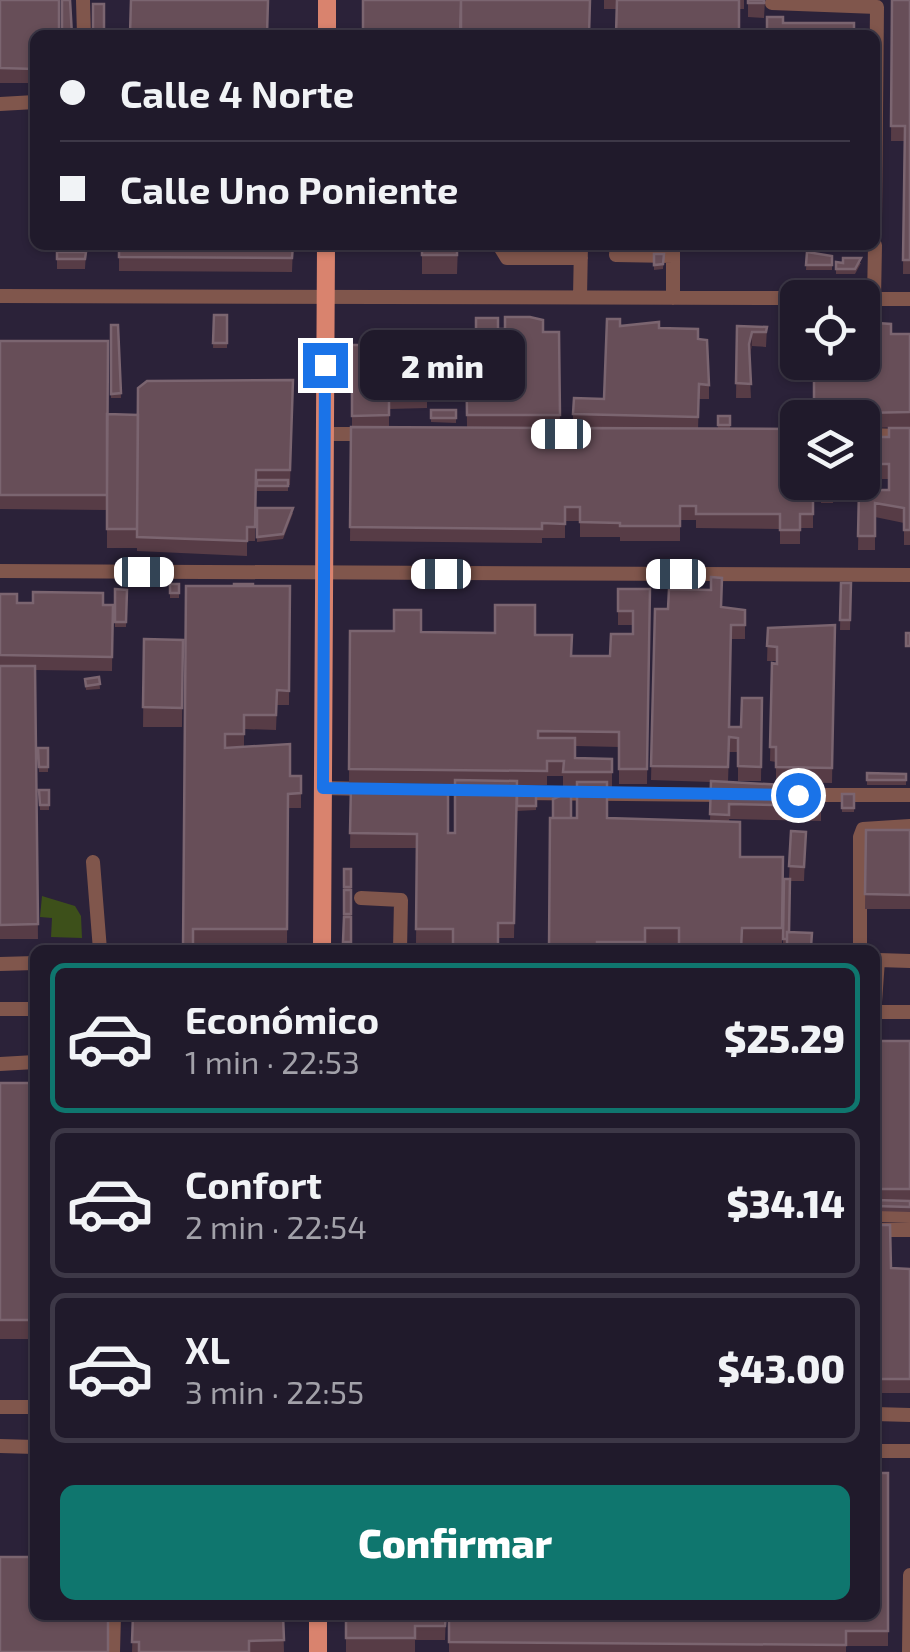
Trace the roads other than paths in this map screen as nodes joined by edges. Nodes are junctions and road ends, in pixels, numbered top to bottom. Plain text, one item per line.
1 (83, 0) edge
2 (327, 0) edge
3 (772, 2) dead end
4 (84, 30) edge
5 (327, 30) edge
6 (878, 30) edge
7 (30, 102) edge
8 (0, 104) edge
9 (326, 250) edge
10 (502, 250) edge
11 (616, 250) edge
12 (874, 250) edge
13 (581, 251) edge
14 (673, 251) edge
15 (870, 280) edge
16 (0, 296) edge
17 (326, 297) junction
18 (580, 297) junction
19 (673, 298) junction
20 (780, 298) edge
21 (880, 299) edge
22 (910, 300) edge
23 (325, 434) junction
24 (384, 434) edge
25 (502, 434) edge
26 (620, 434) edge
27 (880, 436) edge
28 (910, 436) edge
29 (0, 571) edge
30 (324, 573) junction
31 (910, 576) edge
32 (323, 788) junction
33 (380, 789) edge
34 (496, 792) edge
35 (743, 795) edge
36 (780, 795) edge
37 (910, 795) edge
38 (910, 826) edge
39 (93, 862) dead end
40 (361, 898) dead end
41 (100, 945) edge
42 (322, 945) edge
43 (400, 945) edge
44 (860, 945) edge
45 (880, 960) edge
46 (910, 961) edge
47 (30, 963) edge
48 (0, 964) edge
49 (0, 1009) edge
50 (30, 1009) edge
51 (880, 1012) edge
52 (910, 1012) edge
53 (30, 1062) edge
54 (0, 1064) edge
55 (880, 1216) edge
56 (910, 1216) edge
57 (880, 1230) edge
58 (910, 1230) edge
59 (0, 1406) edge
60 (30, 1407) edge
61 (880, 1414) edge
62 (910, 1415) edge
63 (0, 1446) edge
64 (30, 1447) edge
65 (880, 1451) edge
66 (910, 1451) edge
67 (910, 1575) edge
68 (114, 1620) edge
69 (318, 1620) edge
70 (114, 1652) edge
71 (318, 1652) edge
72 (908, 1652) edge

1 - 4 street
2 - 5 main road
3 - 6 street
7 - 8 street
9 - 17 main road
10 - 13 street
11 - 14 street
12 - 15 street
13 - 18 street
14 - 19 street
16 - 17 street
17 - 18 street
17 - 23 main road
18 - 19 street
19 - 20 street
21 - 22 street
23 - 24 street
23 - 30 main road
25 - 26 street
27 - 28 street
29 - 30 street
30 - 31 street
30 - 32 main road
32 - 33 street
32 - 42 main road
34 - 35 street
36 - 37 street
38 - 44 street
39 - 41 street
40 - 43 street
45 - 46 street
47 - 48 street
49 - 50 street
51 - 52 street
53 - 54 street
55 - 56 street
57 - 58 street
59 - 60 street
61 - 62 street
63 - 64 street
65 - 66 street
67 - 72 street
68 - 70 street
69 - 71 main road

